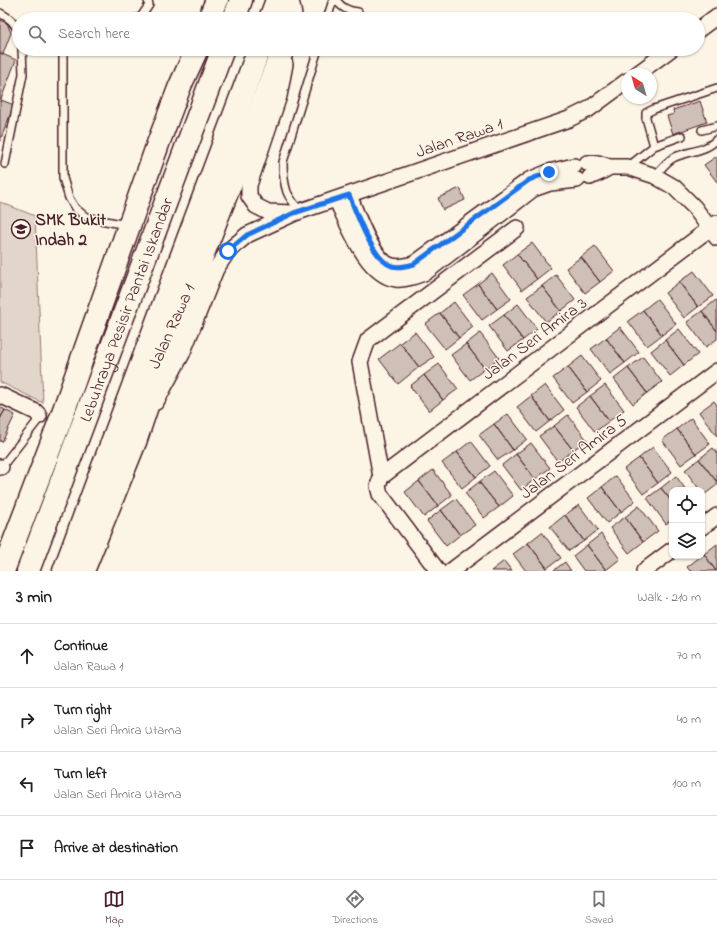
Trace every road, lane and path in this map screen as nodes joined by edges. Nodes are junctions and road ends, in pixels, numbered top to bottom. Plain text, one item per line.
1 (148, 0) edge
2 (206, 0) edge
3 (217, 0) edge
4 (241, 0) edge
5 (277, 0) edge
6 (284, 0) edge
7 (301, 0) edge
8 (334, 0) edge
9 (144, 12) edge
10 (205, 12) edge
11 (212, 12) edge
12 (237, 12) edge
13 (273, 12) edge
14 (290, 12) edge
15 (297, 12) edge
16 (330, 12) edge
17 (358, 12) dead end
18 (0, 13) edge
19 (717, 16) edge
20 (12, 21) edge
21 (705, 25) edge
22 (22, 56) edge
23 (63, 56) edge
24 (193, 56) edge
25 (220, 56) edge
26 (255, 56) edge
27 (280, 56) edge
28 (287, 56) edge
29 (316, 56) edge
30 (661, 56) edge
31 (645, 68) edge
32 (621, 85) edge
33 (717, 88) edge
34 (717, 126) edge
35 (702, 130) dead end
36 (682, 136) dead end
37 (717, 139) edge
38 (654, 146) junction
39 (6, 164) dead end
40 (628, 167) junction
41 (655, 176) junction
42 (343, 197) junction
43 (297, 212) junction
44 (129, 226) junction
45 (517, 228) dead end
46 (715, 230) edge
47 (717, 371) edge
48 (0, 395) edge
49 (39, 416) joint
50 (135, 442) junction
51 (0, 468) edge
52 (381, 477) junction
53 (717, 516) edge
54 (705, 525) edge
55 (669, 552) edge
56 (3, 571) edge
57 (28, 571) edge
58 (64, 571) edge
59 (83, 571) edge
60 (438, 571) edge
61 (452, 571) edge
62 (644, 571) edge

1 - 9 lane
2 - 10 main road
3 - 11 main road
4 - 12 main road
5 - 13 main road
6 - 14 main road
7 - 15 main road
8 - 16 lane
8 - 17 lane
18 - 20 lane
19 - 21 street
22 - 39 lane
23 - 44 lane
24 - 44 main road
25 - 57 main road, Lebuhraya Pesisir Pantai Iskandar
26 - 58 main road, Lebuhraya Pesisir Pantai Iskandar
27 - 50 main road
28 - 43 street, Jalan Rawa 1
29 - 43 lane
30 - 31 street
32 - 42 street, Jalan Rawa 1
33 - 38 lane
34 - 35 lane
36 - 38 lane
37 - 41 lane
38 - 40 lane
40 - 41 street
40 - 42 street
41 - 46 street
42 - 43 street, Jalan Rawa 1
43 - 50 street, Jalan Rawa 1
44 - 56 main road
45 - 52 street
46 - 52 street, Jalan Seri Amira 3
47 - 61 street, Jalan Seri Amira 5
48 - 49 street
49 - 51 lane
50 - 59 main road
52 - 60 street
53 - 54 street
55 - 62 street

